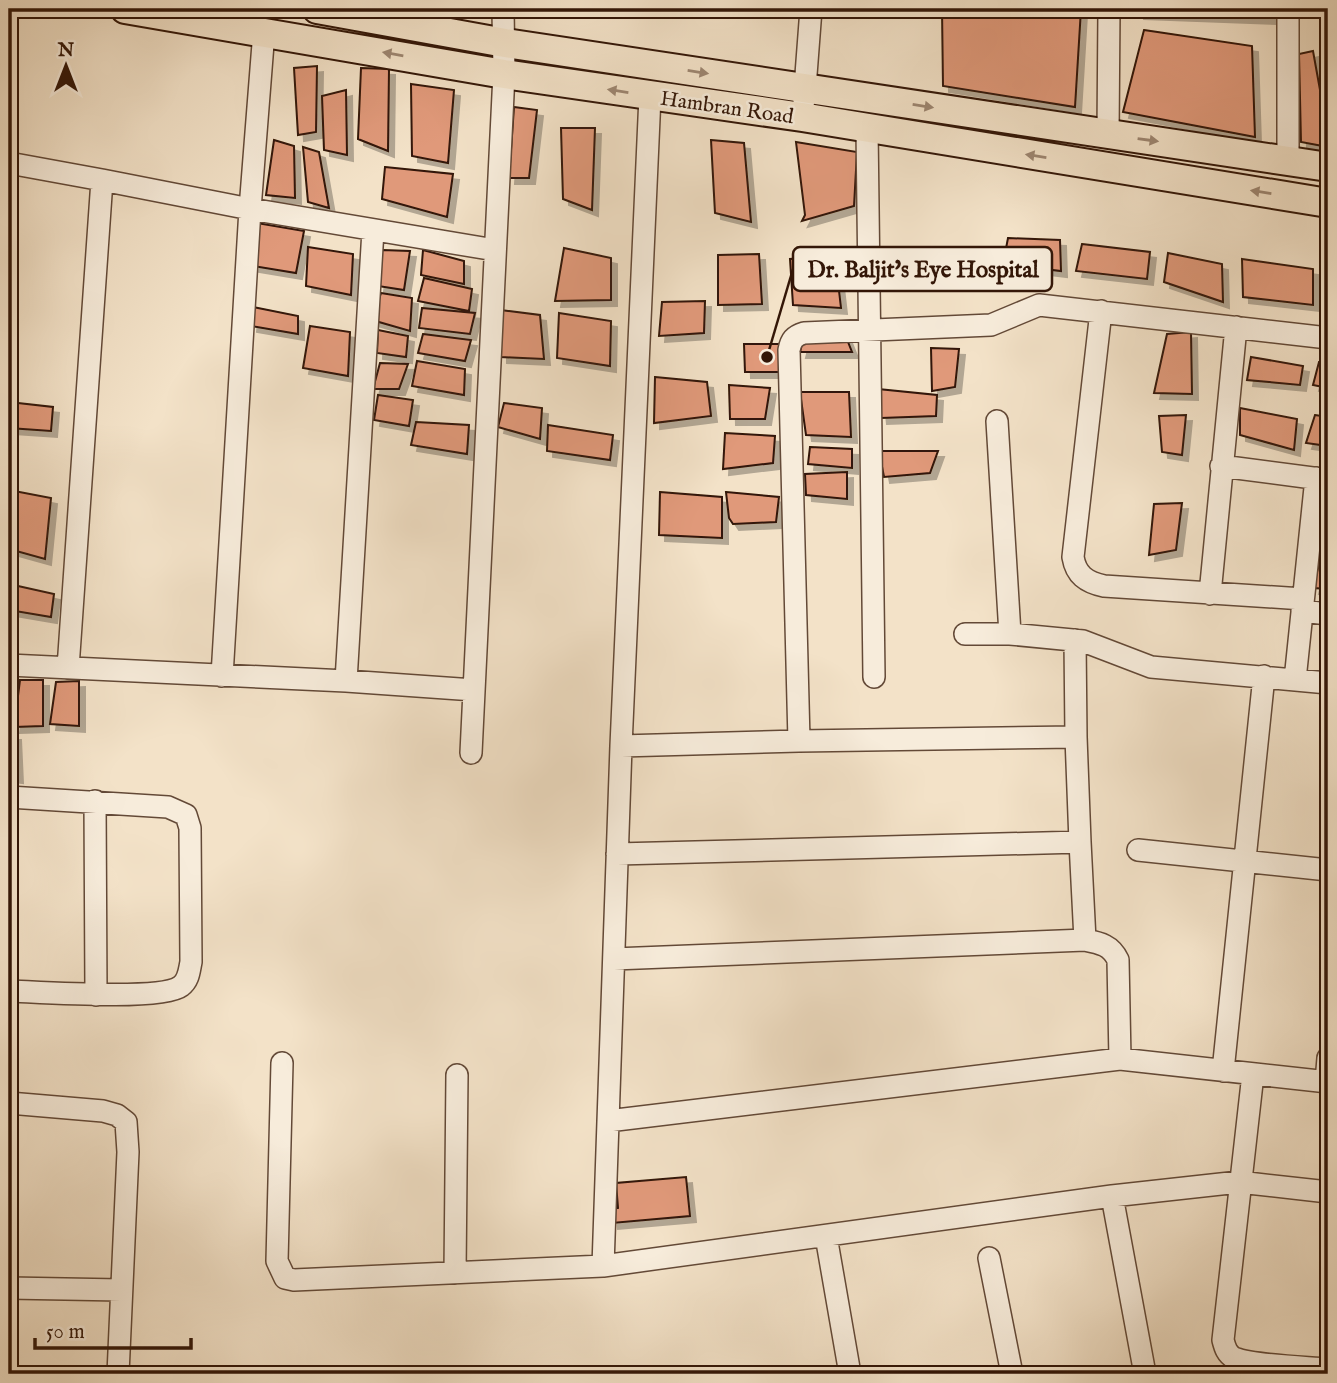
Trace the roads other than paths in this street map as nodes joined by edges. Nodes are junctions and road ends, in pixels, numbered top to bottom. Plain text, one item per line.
1 (125, 9) edge
2 (317, 9) edge
3 (503, 9) edge
4 (811, 9) edge
5 (1109, 9) edge
6 (1288, 9) edge
7 (264, 31) junction
8 (505, 43) junction
9 (504, 74) junction
10 (806, 88) junction
11 (650, 96) junction
12 (803, 117) junction
13 (867, 129) junction
14 (1108, 135) junction
15 (1289, 161) junction
16 (9, 163) edge
17 (1328, 167) edge
18 (102, 180) junction
19 (1328, 203) edge
20 (250, 209) junction
21 (373, 230) junction
22 (495, 250) junction
23 (1101, 311) junction
24 (1236, 327) junction
25 (869, 329) junction
26 (1328, 338) edge
27 (997, 421) dead end
28 (1221, 466) junction
29 (1322, 479) edge
30 (1210, 594) junction
31 (1302, 605) junction
32 (1328, 614) edge
33 (965, 634) dead end
34 (1010, 634) junction
35 (1076, 640) junction
36 (9, 665) edge
37 (68, 667) junction
38 (222, 676) junction
39 (1264, 676) junction
40 (874, 677) dead end
41 (1295, 680) junction
42 (346, 681) junction
43 (1328, 683) edge
44 (474, 690) junction
45 (1076, 737) junction
46 (799, 741) junction
47 (621, 746) junction
48 (471, 753) dead end
49 (9, 797) edge
50 (95, 801) junction
51 (1080, 842) junction
52 (1138, 850) dead end
53 (617, 854) junction
54 (1245, 860) junction
55 (1328, 870) edge
56 (1085, 940) junction
57 (614, 959) junction
58 (9, 991) edge
59 (96, 995) junction
60 (1328, 1058) edge
61 (1120, 1059) junction
62 (282, 1063) dead end
63 (1223, 1071) junction
64 (1252, 1074) junction
65 (457, 1076) dead end
66 (1327, 1082) edge
67 (9, 1104) edge
68 (608, 1121) junction
69 (1240, 1182) junction
70 (1328, 1192) edge
71 (1112, 1196) junction
72 (826, 1236) junction
73 (989, 1258) dead end
74 (603, 1266) junction
75 (455, 1273) junction
76 (9, 1288) edge
77 (121, 1290) junction
78 (1327, 1365) edge
79 (118, 1374) edge
80 (850, 1374) edge
81 (1012, 1374) edge
82 (1145, 1374) edge

1 - 7 main road, Hambran Road
2 - 8 main road, Hambran Road
3 - 8 street
4 - 10 street
5 - 14 street
6 - 15 street
9 -> 7 main road, Hambran Road
7 - 20 street
8 - 9 street
8 -> 10 main road, Hambran Road
11 -> 9 main road, Hambran Road
9 - 22 street
10 - 12 street
10 -> 14 main road, Hambran Road
11 - 12 main road, Hambran Road
11 - 47 street
12 - 13 main road, Hambran Road
19 -> 13 main road, Hambran Road
13 - 25 street
14 -> 15 main road, Hambran Road
15 - 17 main road, Hambran Road
16 - 18 street
18 - 20 street
18 - 37 street
20 - 21 street
20 - 38 street
21 - 22 street
21 - 42 street
22 - 44 street
23 - 24 street
23 - 25 street
23 - 30 street
24 - 26 street
24 - 28 street
25 - 40 street
25 - 46 street
27 - 34 street
28 - 29 street
28 - 30 street
29 - 31 street
30 - 31 street
31 - 32 street
31 - 41 street
33 - 34 street
34 - 35 street
35 - 39 street
35 - 45 street
36 - 37 street
37 - 38 street
38 - 42 street
39 - 41 street
39 - 54 street
41 - 43 street
42 - 44 street
44 - 48 street
45 - 46 street
45 - 51 street
46 - 47 street
47 - 53 street
49 - 50 street
50 - 59 street
50 - 59 street
51 - 53 street
51 - 56 street
52 - 54 street
53 - 57 street
54 - 55 street
54 - 63 street
56 - 57 street
56 - 61 street
57 - 68 street
58 - 59 street
60 - 66 street
61 - 63 street
61 - 68 street
62 - 75 street
63 - 64 street
64 - 66 street
64 - 69 street
65 - 75 street
67 - 77 street
68 - 74 street
69 - 70 street
69 - 71 street
69 - 78 street
71 - 72 street
71 - 82 street
72 - 74 street
72 - 80 street
73 - 81 street
74 - 75 street
76 - 77 street
77 - 79 street

